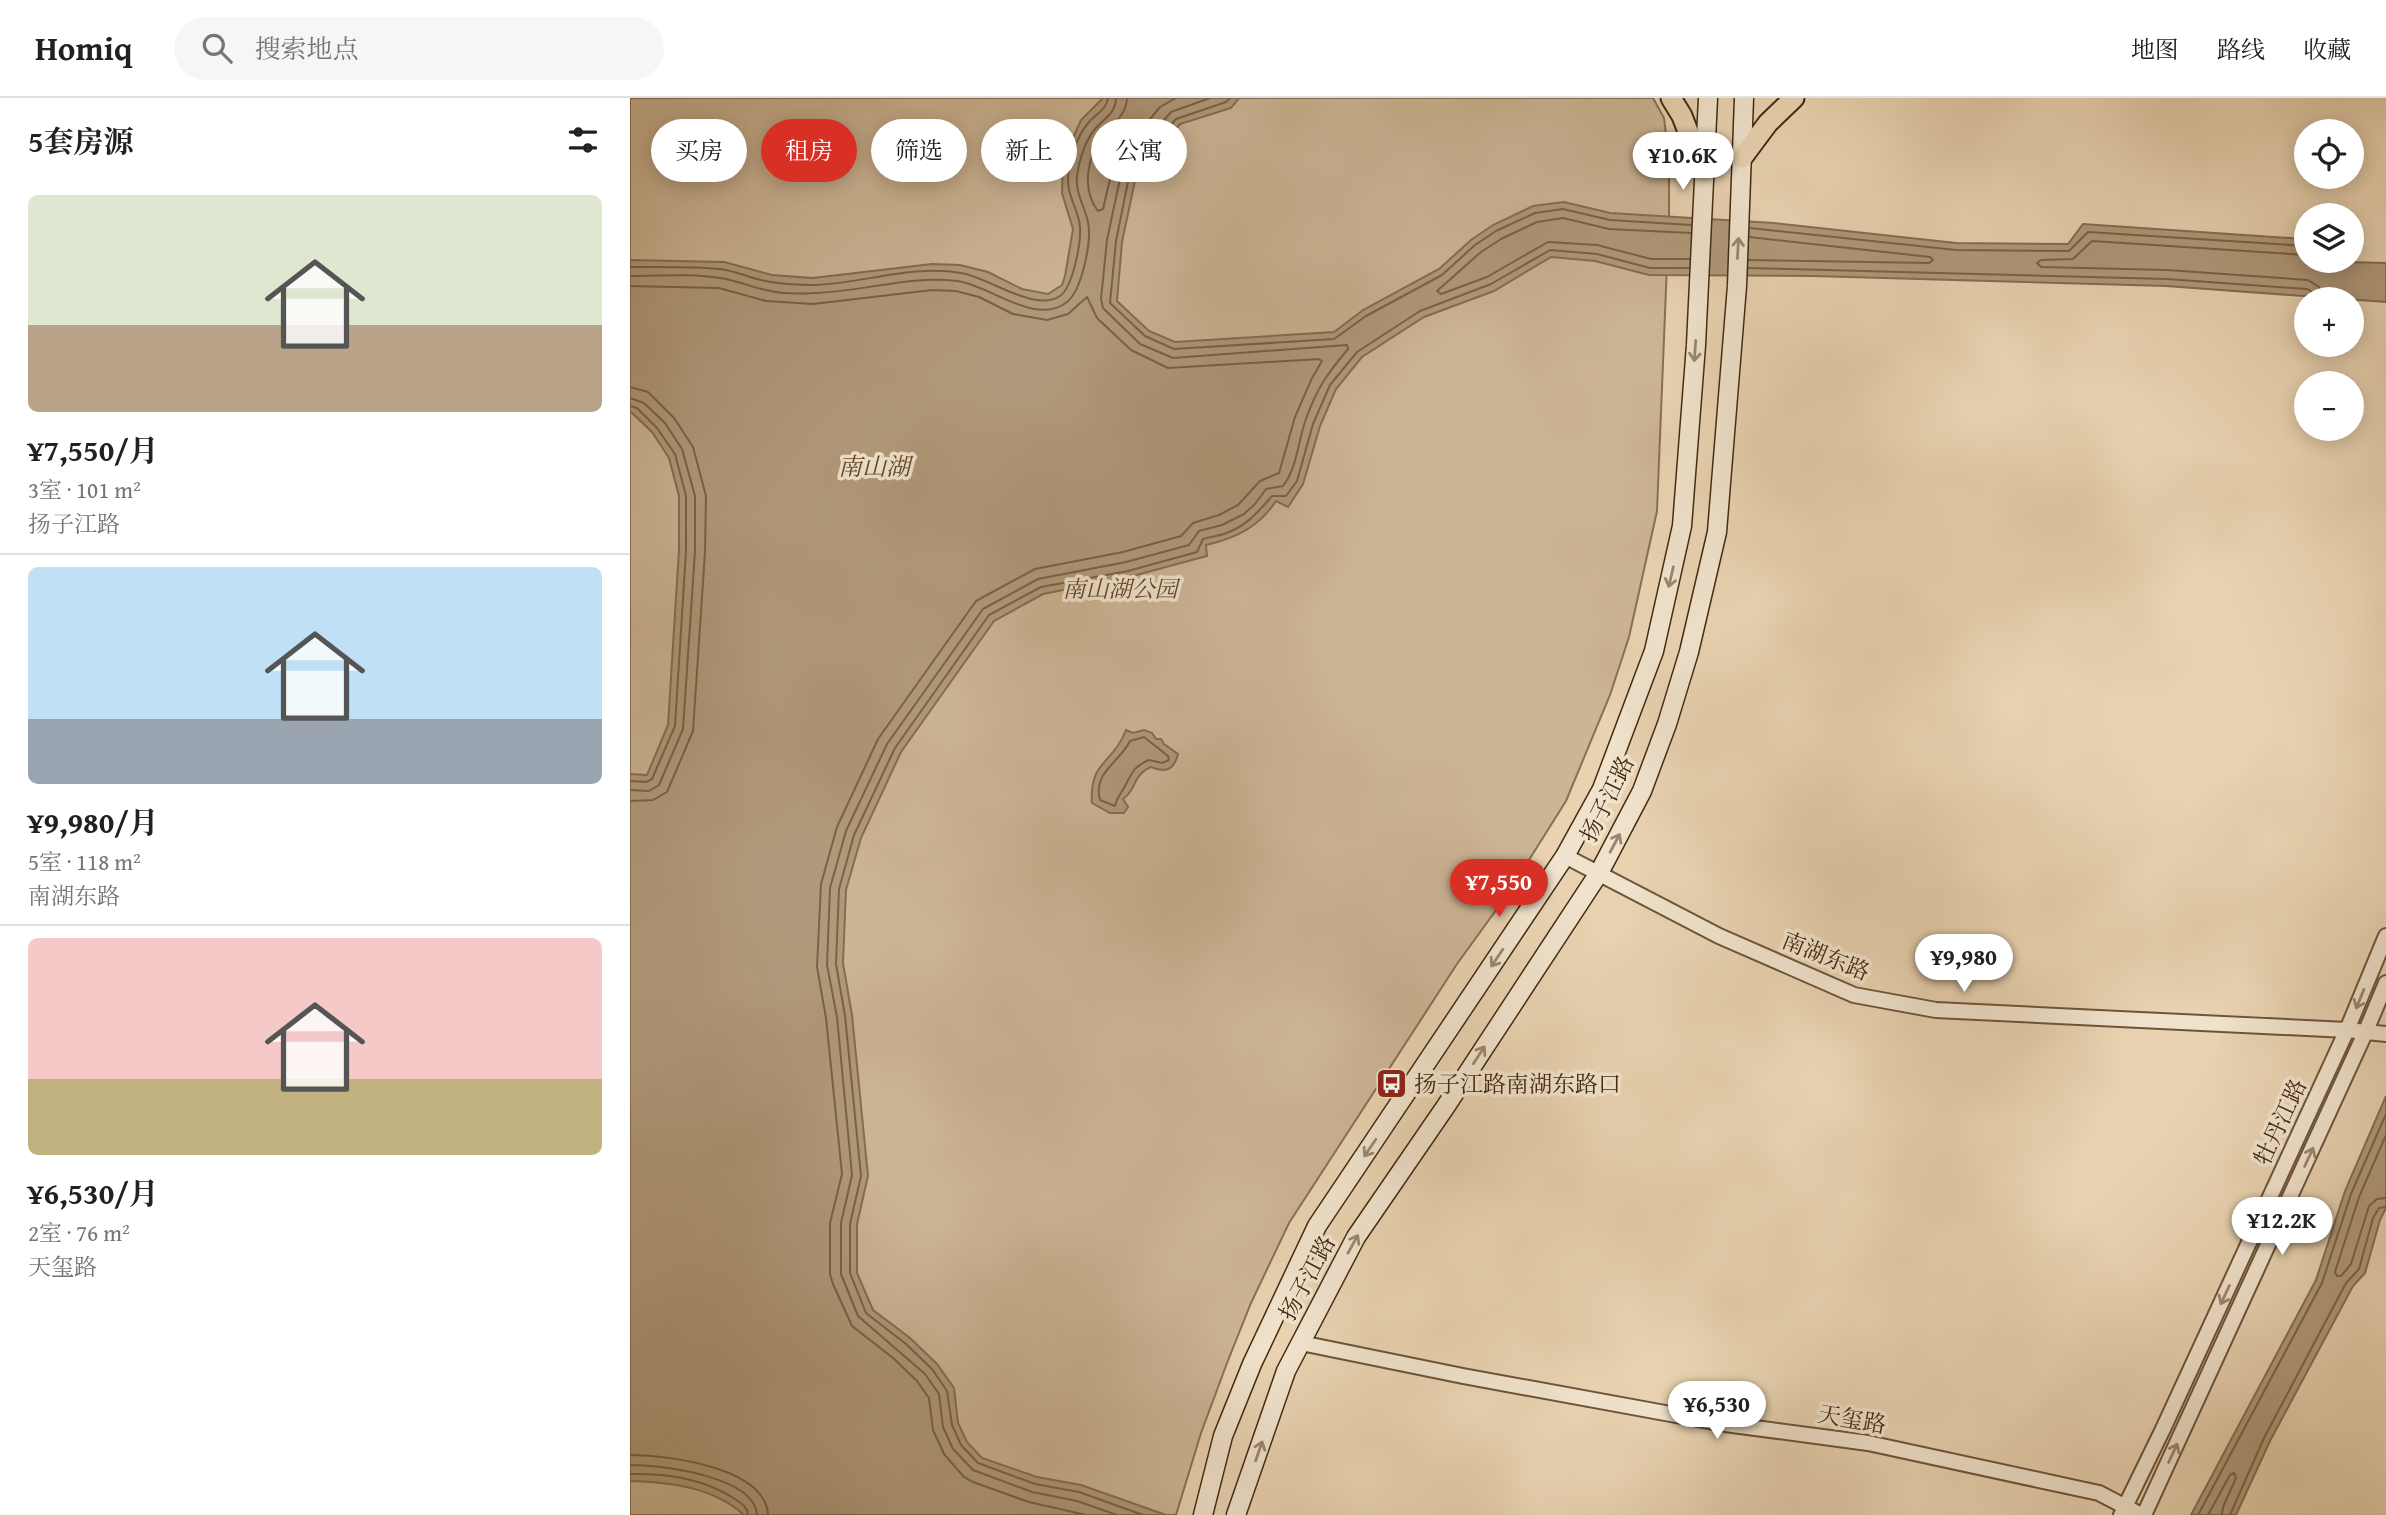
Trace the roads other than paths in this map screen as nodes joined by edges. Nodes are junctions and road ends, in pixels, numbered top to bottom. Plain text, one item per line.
1 (1671, 98) edge
2 (1708, 98) edge
3 (1744, 98) edge
4 (1794, 98) edge
5 (1742, 158) junction
6 (1704, 173) junction
7 (1565, 856) junction
8 (1599, 873) junction
9 (2386, 936) edge
10 (2386, 983) edge
11 (2347, 1030) junction
12 (2367, 1031) junction
13 (2386, 1034) edge
14 (1301, 1343) junction
15 (2123, 1510) edge
16 (1203, 1515) edge
17 (1236, 1515) edge
18 (2143, 1515) edge

1 - 6 main road
2 - 6 main road, 扬子江路
3 - 5 main road, 扬子江路
4 - 5 main road
8 -> 5 main road, 扬子江路
6 -> 7 main road, 扬子江路
7 - 8 street, 南湖东路
7 -> 16 main road, 扬子江路
8 - 11 street, 南湖东路
14 -> 8 main road, 扬子江路
9 -> 11 street, 牡丹江路
10 - 12 street, 牡丹江路
11 - 12 street, 南湖东路
11 -> 15 street, 牡丹江路
12 - 13 street, 南湖东路
18 -> 12 street, 牡丹江路
14 - 15 street, 天玺路
17 -> 14 main road, 扬子江路
15 - 18 street, 天玺路

